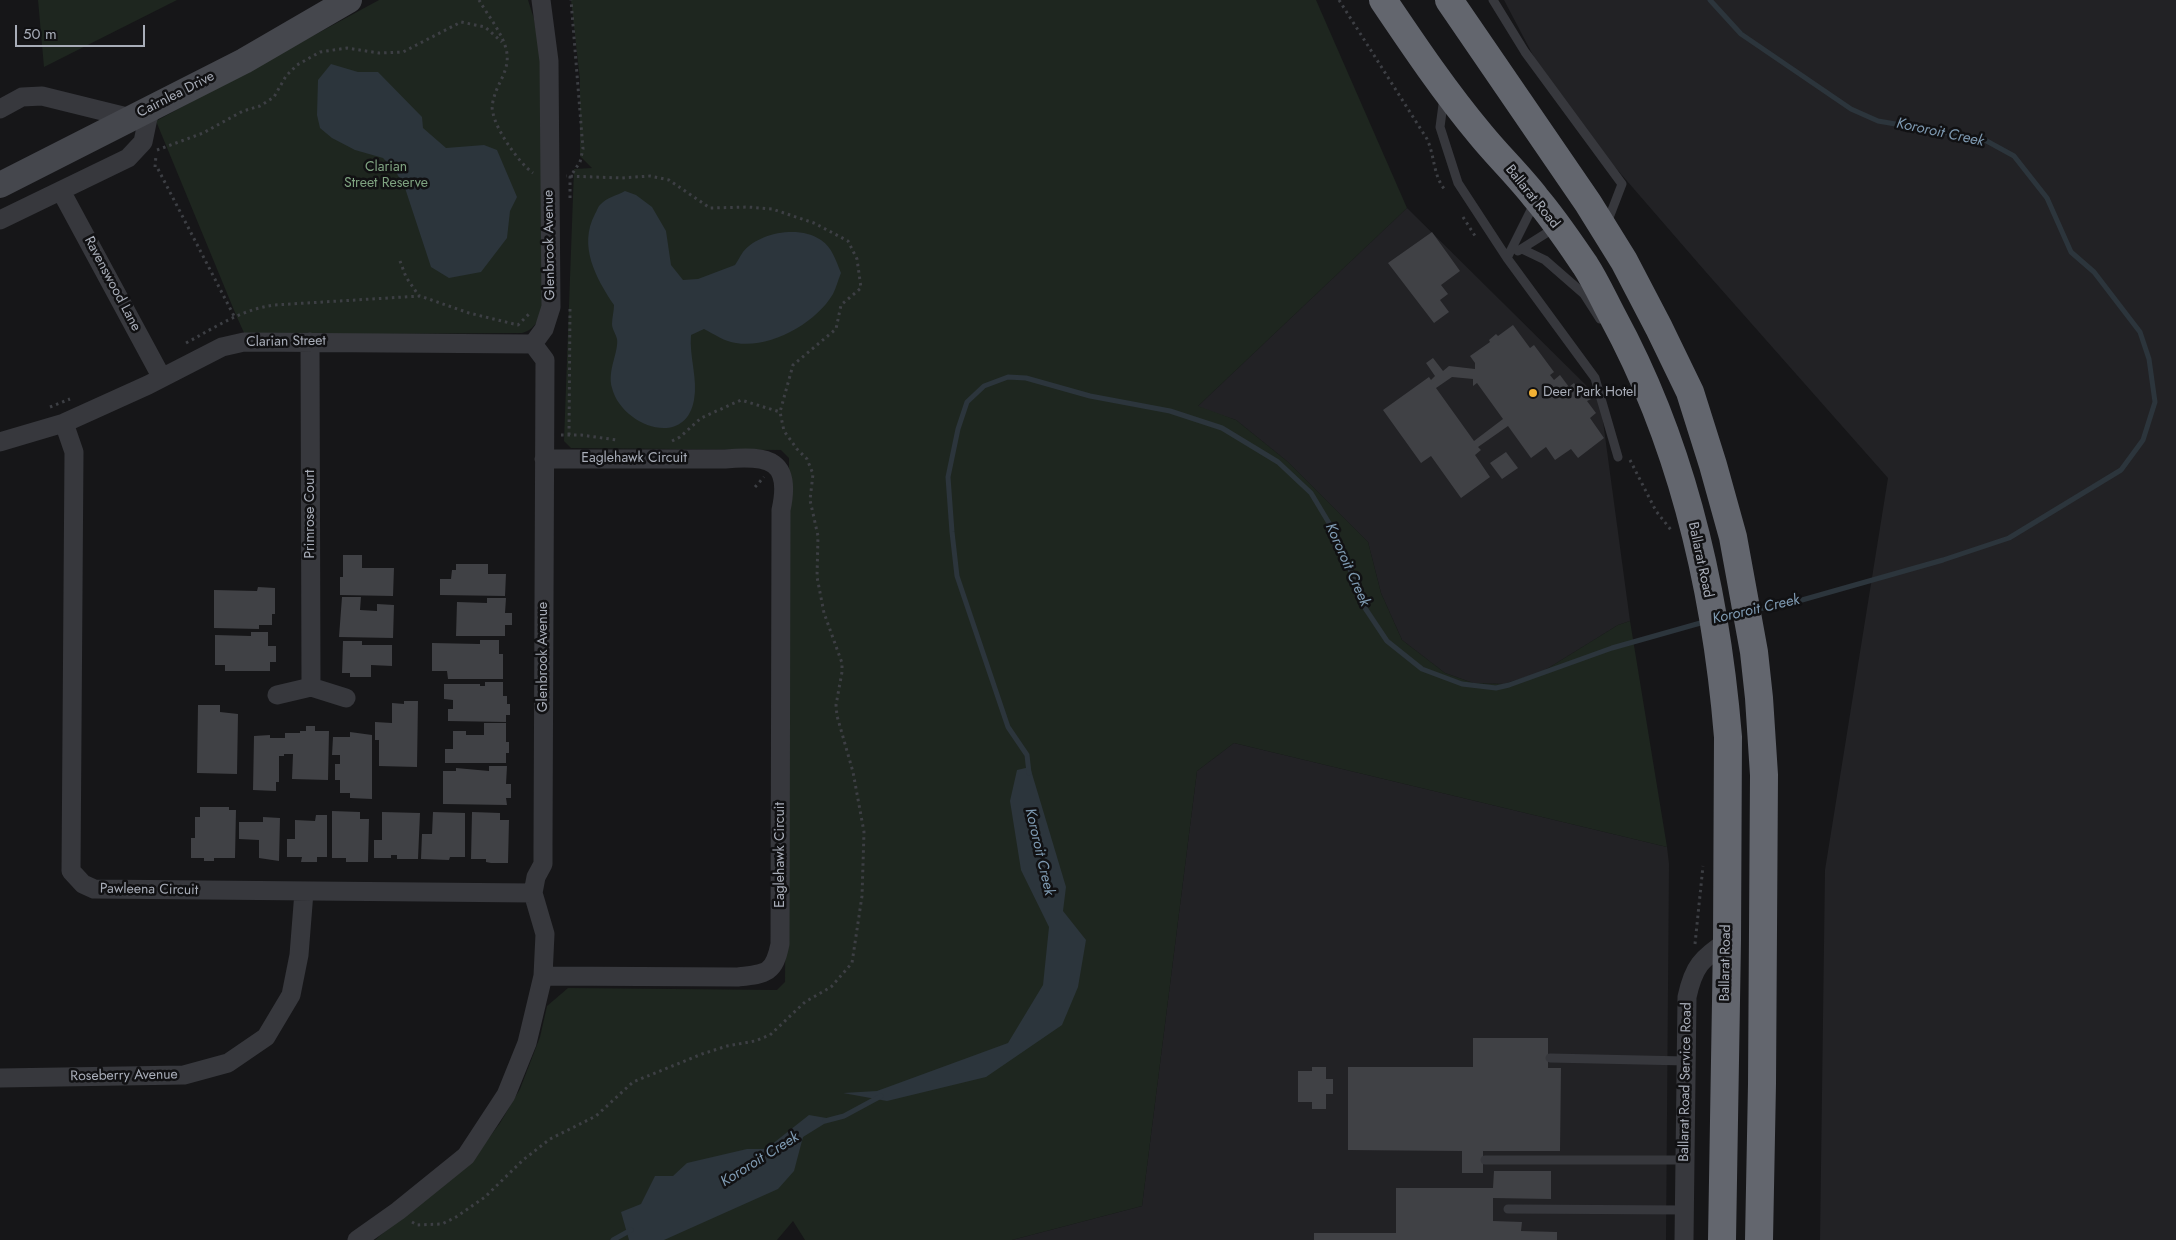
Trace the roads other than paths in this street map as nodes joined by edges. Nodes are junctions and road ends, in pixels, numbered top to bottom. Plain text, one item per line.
1 (349, 0) edge
2 (1383, 0) edge
3 (1449, 0) edge
4 (1493, 0) edge
5 (539, 2) edge
6 (1445, 89) junction
7 (0, 109) edge
8 (142, 113) junction
9 (0, 185) edge
10 (61, 190) junction
11 (1537, 199) junction
12 (1588, 203) junction
13 (0, 220) edge
14 (1557, 226) junction
15 (1604, 230) junction
16 (1522, 249) junction
17 (1507, 258) junction
18 (1624, 337) junction
19 (310, 342) junction
20 (533, 344) junction
21 (162, 378) junction
22 (64, 423) junction
23 (0, 442) edge
24 (1618, 457) dead end
25 (544, 459) junction
26 (311, 687) junction
27 (277, 696) dead end
28 (346, 698) dead end
29 (304, 892) junction
30 (533, 892) junction
31 (1727, 940) junction
32 (543, 976) junction
33 (1550, 1058) dead end
34 (1686, 1061) junction
35 (0, 1078) edge
36 (1485, 1160) dead end
37 (1685, 1160) junction
38 (1508, 1209) dead end
39 (1684, 1210) junction
40 (357, 1240) edge
41 (1684, 1240) edge
42 (1722, 1240) edge
43 (1759, 1240) edge

1 - 8 street, Cairnlea Drive
2 - 6 highway, Ballarat Road
3 - 12 highway
4 - 15 lane
5 - 20 street, Glenbrook Avenue
6 - 11 highway, Ballarat Road
6 - 17 lane
7 - 8 street
8 - 9 street, Cairnlea Drive
8 - 10 street
10 - 13 street
10 - 21 street, Ravenswood Lane
11 - 14 highway, Ballarat Road
11 - 17 lane
12 - 14 highway
12 - 15 highway
14 - 16 lane
14 - 18 highway, Ballarat Road
15 - 43 highway
16 - 17 lane
16 - 18 lane
17 - 24 lane
18 - 31 highway, Ballarat Road
19 - 20 street, Clarian Street
19 - 21 street, Clarian Street
19 - 26 street, Primrose Court
20 - 25 street, Glenbrook Avenue
21 - 22 street, Clarian Street
22 - 23 street, Clarian Street
22 - 29 street, Pawleena Circuit
25 - 30 street, Glenbrook Avenue
25 - 32 street, Eaglehawk Circuit
26 - 27 street
26 - 28 street
29 - 30 street, Pawleena Circuit
29 - 35 street, Roseberry Avenue
30 - 32 street
31 - 34 street, Ballarat Road Service Road
31 - 42 highway, Ballarat Road
32 - 40 street
33 - 34 lane
34 - 37 street, Ballarat Road Service Road
36 - 37 lane
37 - 39 street, Ballarat Road Service Road
38 - 39 lane
39 - 41 street, Ballarat Road Service Road

